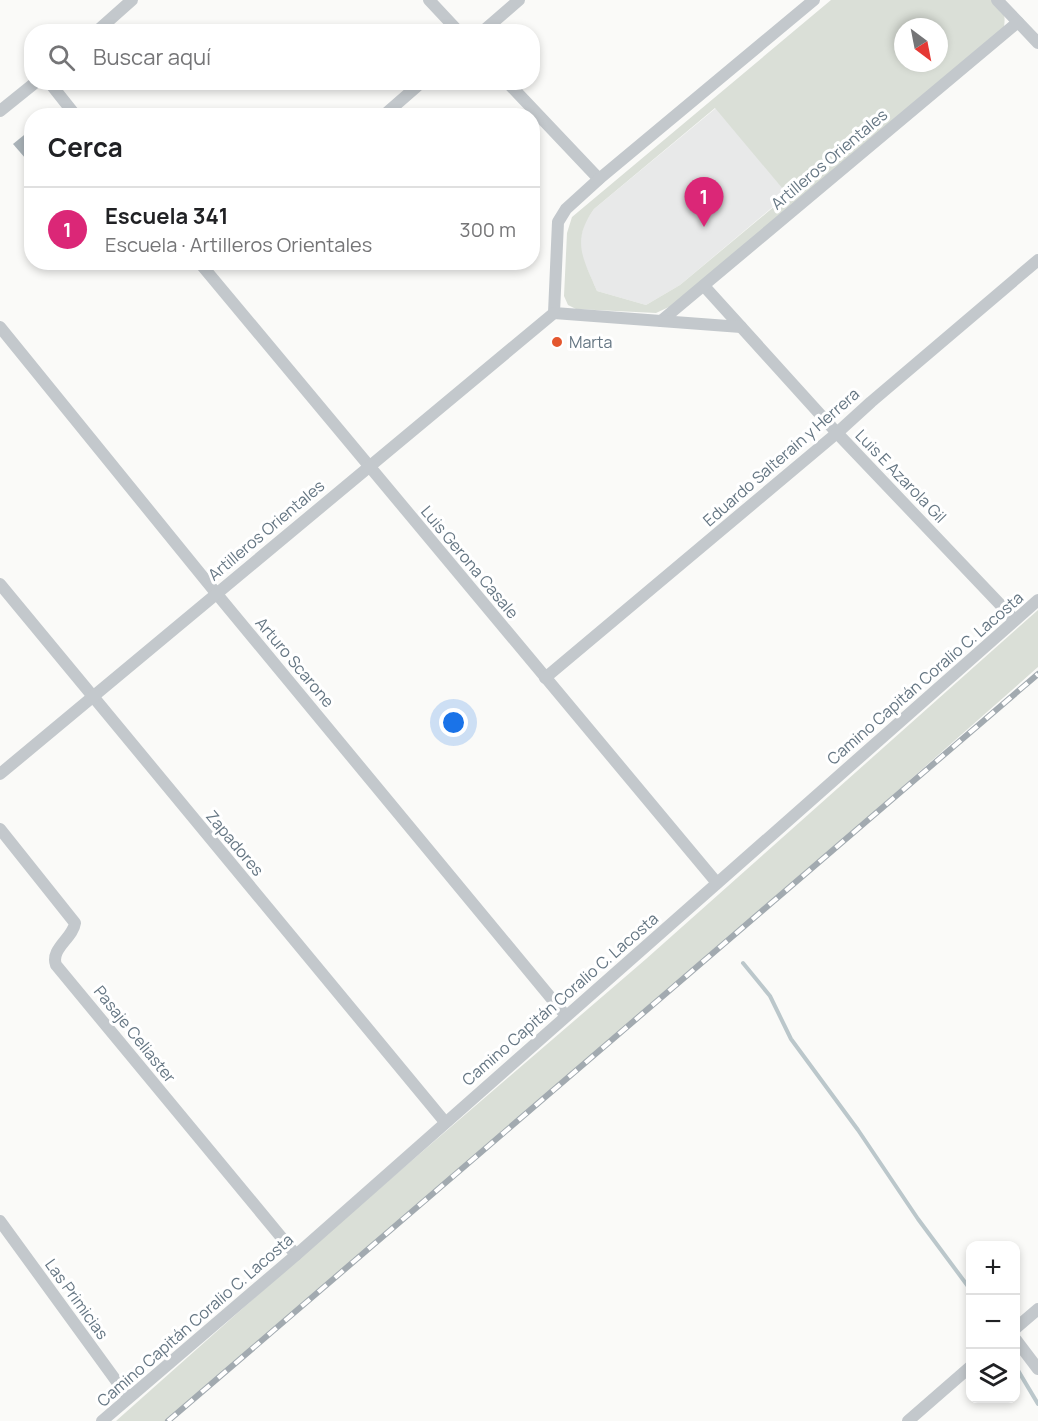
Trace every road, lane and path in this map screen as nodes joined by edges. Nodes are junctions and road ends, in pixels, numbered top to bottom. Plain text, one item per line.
1 (132, 0) edge
2 (429, 0) edge
3 (519, 0) edge
4 (814, 0) edge
5 (997, 0) edge
6 (1018, 22) junction
7 (105, 24) edge
8 (452, 24) edge
9 (491, 24) edge
10 (1038, 43) edge
11 (26, 90) edge
12 (55, 90) edge
13 (413, 90) edge
14 (515, 90) edge
15 (70, 108) edge
16 (392, 108) edge
17 (532, 108) edge
18 (0, 111) edge
19 (540, 117) edge
20 (599, 179) junction
21 (1038, 260) edge
22 (209, 270) edge
23 (704, 285) junction
24 (554, 312) junction
25 (661, 321) junction
26 (0, 327) edge
27 (741, 327) junction
28 (837, 433) junction
29 (369, 466) junction
30 (0, 584) edge
31 (216, 593) junction
32 (1038, 600) edge
33 (1015, 620) junction
34 (545, 678) junction
35 (93, 696) junction
36 (0, 774) edge
37 (0, 829) edge
38 (717, 883) junction
39 (566, 1016) junction
40 (445, 1122) junction
41 (0, 1221) edge
42 (296, 1255) junction
43 (1038, 1309) edge
44 (1020, 1325) edge
45 (1020, 1345) edge
46 (1038, 1369) edge
47 (966, 1370) edge
48 (128, 1397) junction
49 (102, 1421) edge
50 (908, 1421) edge

1 - 7 street
2 - 8 street
3 - 9 street
4 - 20 street
5 - 6 street
6 - 10 street
6 - 23 street, Artilleros Orientales
11 - 18 street
12 - 15 street
13 - 16 street
14 - 17 street
19 - 20 street
20 - 24 street
21 - 28 street, Eduardo Salterain y Herrera
22 - 29 street, Luis Gerona Casale
23 - 25 street, Artilleros Orientales
23 - 27 street, Luis E Azarola Gil
24 - 25 street
24 - 29 street, Artilleros Orientales
25 - 27 street
26 - 31 street, Arturo Scarone
27 - 28 street, Luis E Azarola Gil
28 - 33 street, Luis E Azarola Gil
28 - 34 street, Eduardo Salterain y Herrera
29 - 31 street, Artilleros Orientales
29 - 34 street, Luis Gerona Casale
30 - 35 street, Zapadores
31 - 35 street, Artilleros Orientales
31 - 39 street, Arturo Scarone
32 - 33 street, Camino Capitán Coralio C. Lacosta
33 - 38 street, Camino Capitán Coralio C. Lacosta
34 - 38 street, Luis Gerona Casale
35 - 36 street, Artilleros Orientales
35 - 40 street, Zapadores
37 - 42 street, Pasaje Celiaster
38 - 39 street, Camino Capitán Coralio C. Lacosta
39 - 40 street, Camino Capitán Coralio C. Lacosta
40 - 42 street, Camino Capitán Coralio C. Lacosta
41 - 48 street, Las Primicias
42 - 48 street, Camino Capitán Coralio C. Lacosta
43 - 44 street
45 - 46 street
47 - 50 street
48 - 49 street, Camino Capitán Coralio C. Lacosta

